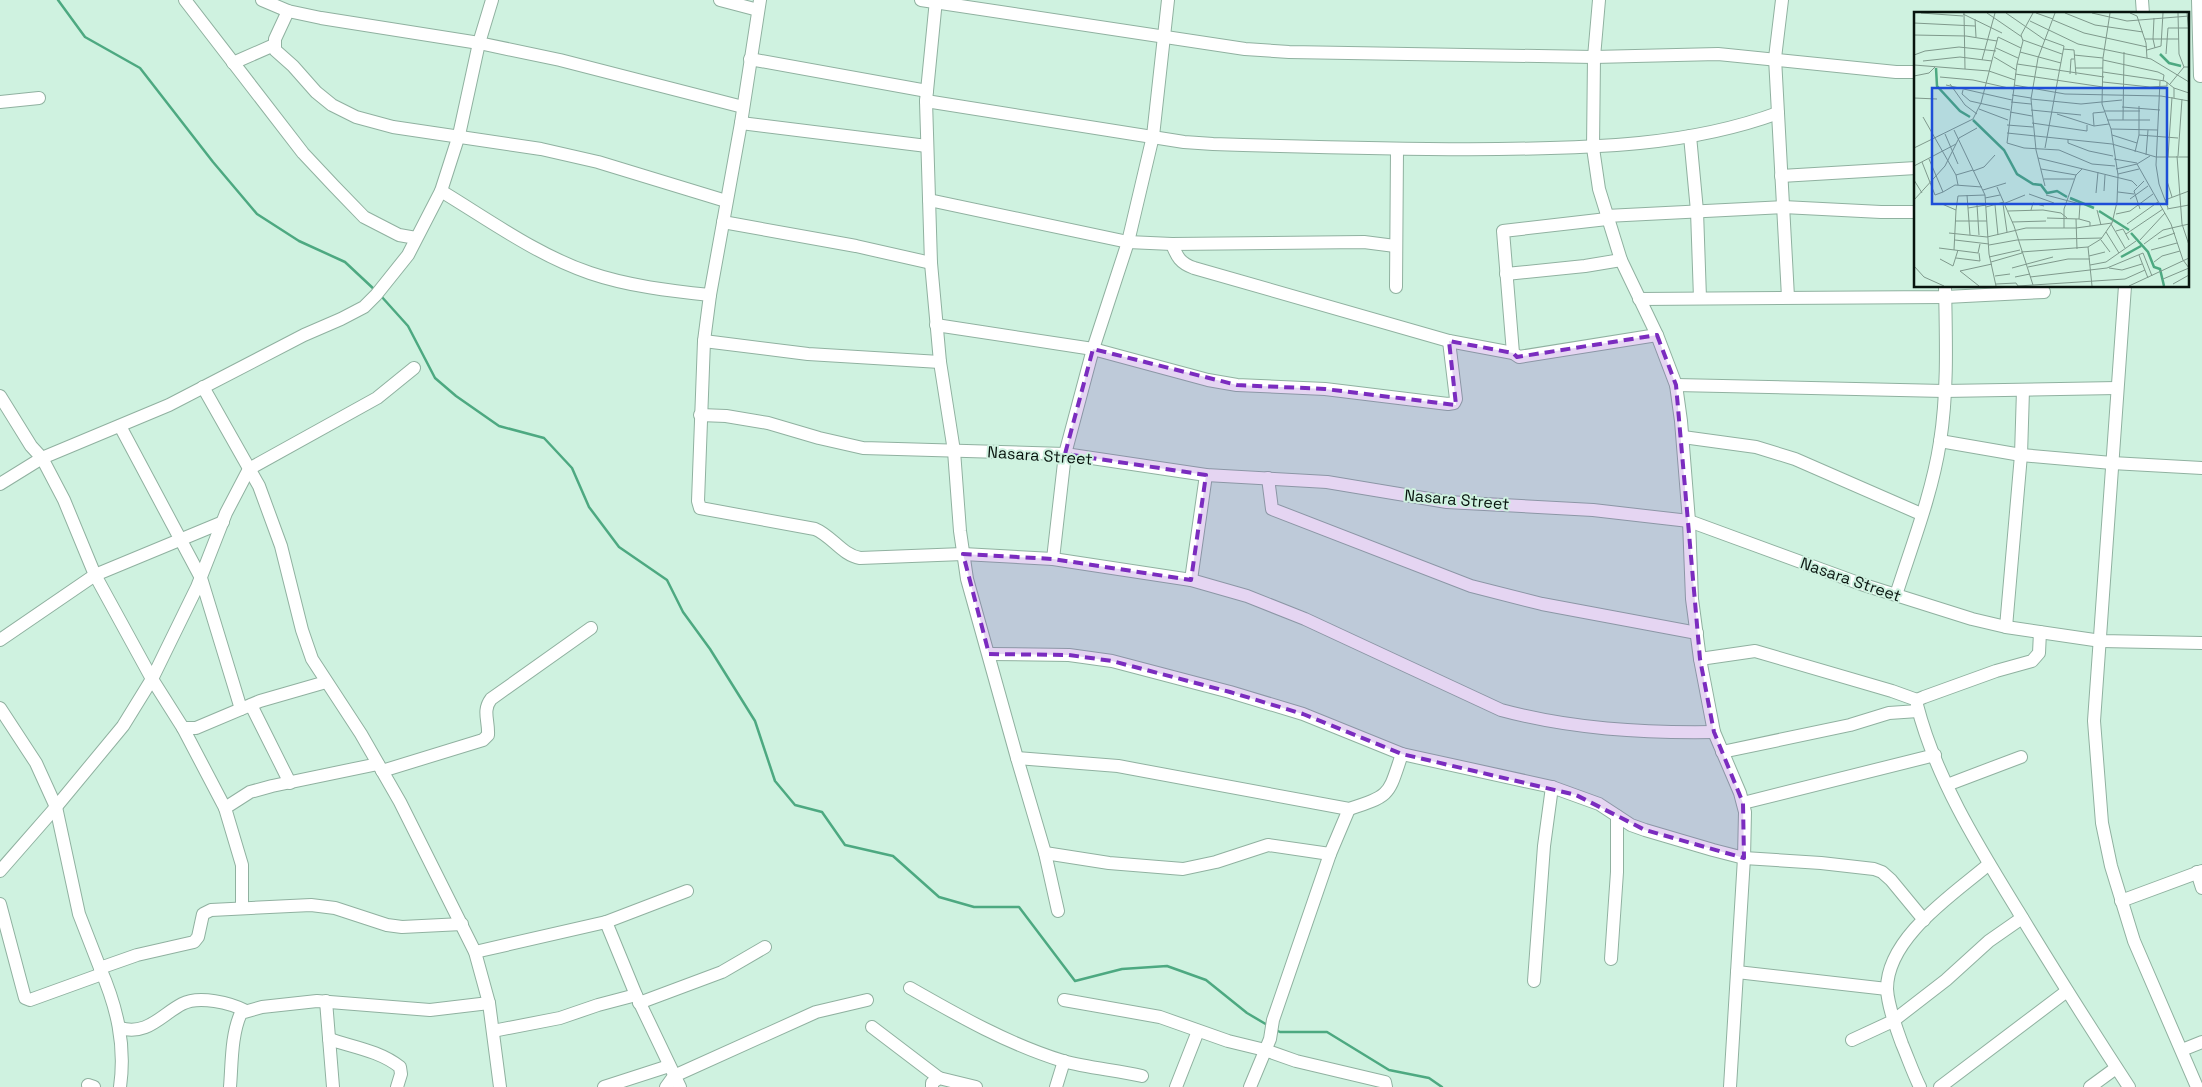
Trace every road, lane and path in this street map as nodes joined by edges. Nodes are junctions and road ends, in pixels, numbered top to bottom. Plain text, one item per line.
1 (185, 0) edge
2 (262, 0) edge
3 (492, 0) edge
4 (720, 0) edge
5 (921, 0) edge
6 (1168, 0) edge
7 (1599, 0) edge
8 (1782, 0) edge
9 (2198, 0) edge
10 (936, 1) edge
11 (759, 5) edge
12 (288, 11) junction
13 (1163, 38) junction
14 (479, 43) junction
15 (274, 45) junction
16 (1594, 57) junction
17 (1775, 58) junction
18 (750, 60) junction
19 (233, 63) junction
20 (1914, 72) edge
21 (2197, 76) edge
22 (926, 96) junction
23 (39, 98) dead end
24 (0, 102) edge
25 (743, 107) junction
26 (1778, 112) junction
27 (741, 123) junction
28 (459, 135) junction
29 (1153, 136) junction
30 (1690, 136) junction
31 (927, 146) junction
32 (1594, 148) junction
33 (1396, 150) junction
34 (1914, 168) edge
35 (1781, 176) junction
36 (441, 191) junction
37 (929, 200) junction
38 (726, 201) junction
39 (1783, 207) junction
40 (1697, 211) junction
41 (1914, 212) edge
42 (1607, 217) junction
43 (723, 222) junction
44 (416, 238) junction
45 (1128, 242) junction
46 (1172, 244) junction
47 (1395, 246) junction
48 (1621, 260) junction
49 (931, 263) junction
50 (1506, 274) junction
51 (1396, 287) dead end
52 (2125, 288) edge
53 (1945, 292) edge
54 (2044, 292) dead end
55 (710, 295) junction
56 (1788, 297) junction
57 (1700, 298) junction
58 (1639, 299) junction
59 (936, 324) junction
60 (1657, 335) junction
61 (704, 341) junction
62 (1449, 341) junction
63 (1093, 349) junction
64 (1513, 353) junction
65 (940, 362) junction
66 (414, 368) dead end
67 (1676, 385) junction
68 (203, 387) junction
69 (2117, 388) junction
70 (2023, 390) junction
71 (1944, 391) junction
72 (0, 396) edge
73 (700, 415) junction
74 (120, 426) junction
75 (1682, 437) junction
76 (1940, 440) junction
77 (954, 451) junction
78 (1065, 454) junction
79 (2021, 455) junction
80 (42, 458) junction
81 (2112, 464) junction
82 (2202, 468) edge
83 (249, 469) junction
84 (1206, 475) junction
85 (1268, 478) junction
86 (0, 484) edge
87 (1921, 514) junction
88 (1689, 521) junction
89 (223, 522) junction
90 (181, 538) junction
91 (964, 554) junction
92 (1053, 559) junction
93 (95, 575) junction
94 (201, 578) junction
95 (1191, 580) junction
96 (1896, 595) junction
97 (2006, 627) junction
98 (592, 628) dead end
99 (2040, 632) junction
100 (1696, 633) junction
101 (0, 640) edge
102 (2101, 641) junction
103 (2202, 643) edge
104 (989, 654) junction
105 (1700, 659) junction
106 (152, 679) junction
107 (326, 682) junction
108 (1918, 705) junction
109 (246, 707) junction
110 (0, 708) edge
111 (183, 728) junction
112 (1714, 732) junction
113 (1722, 752) junction
114 (1402, 754) junction
115 (1935, 756) junction
116 (2021, 757) dead end
117 (1017, 758) junction
118 (380, 767) junction
119 (290, 783) junction
120 (1947, 785) junction
121 (1552, 787) junction
122 (1743, 803) junction
123 (56, 807) junction
124 (225, 808) junction
125 (1349, 809) junction
126 (1617, 816) junction
127 (1046, 853) junction
128 (1330, 854) junction
129 (1744, 858) junction
130 (1989, 864) junction
131 (0, 871) edge
132 (2199, 872) edge
133 (2202, 888) edge
134 (687, 891) dead end
135 (2121, 901) junction
136 (0, 904) edge
137 (242, 908) junction
138 (1058, 911) dead end
139 (2022, 918) junction
140 (1924, 920) junction
141 (606, 922) junction
142 (462, 924) junction
143 (765, 947) dead end
144 (475, 952) junction
145 (1611, 959) dead end
146 (101, 971) junction
147 (1737, 972) junction
148 (1534, 981) dead end
149 (910, 988) dead end
150 (1887, 989) junction
151 (2067, 991) junction
152 (637, 999) junction
153 (867, 1000) dead end
154 (1064, 1000) dead end
155 (326, 1001) junction
156 (489, 1003) junction
157 (246, 1011) junction
158 (1894, 1021) junction
159 (872, 1027) dead end
160 (120, 1028) junction
161 (1198, 1030) junction
162 (493, 1031) junction
163 (329, 1038) junction
164 (1852, 1040) dead end
165 (2202, 1042) edge
166 (1265, 1050) junction
167 (2182, 1050) junction
168 (1064, 1061) junction
169 (2116, 1068) junction
170 (674, 1076) edge
171 (1142, 1076) dead end
172 (935, 1083) edge
173 (120, 1087) edge
174 (230, 1087) edge
175 (333, 1087) edge
176 (398, 1087) edge
177 (500, 1087) edge
178 (604, 1087) edge
179 (666, 1087) edge
180 (976, 1087) edge
181 (1056, 1087) edge
182 (1176, 1087) edge
183 (1250, 1087) edge
184 (1386, 1087) edge
185 (1730, 1087) edge
186 (1920, 1087) edge
187 (1940, 1087) edge
188 (2090, 1087) edge
189 (2129, 1087) edge
190 (2197, 1087) edge

1 - 19 street
2 - 12 street
3 - 14 street
4 - 11 street
5 - 10 street
6 - 13 street
7 - 16 street
8 - 17 street
9 - 21 street
10 - 13 street
10 - 22 street
11 - 18 street
12 - 14 street
12 - 15 street
13 - 16 street
13 - 29 street
14 - 25 street
14 - 28 street
15 - 19 street
15 - 28 street
16 - 17 street
16 - 32 street
17 - 20 street
17 - 26 street
18 - 22 street
18 - 25 street
19 - 44 street
22 - 29 street
22 - 31 street
23 - 24 street
25 - 27 street
26 - 30 street
26 - 35 street
27 - 31 street
27 - 38 street
28 - 36 street
28 - 38 street
29 - 33 street
29 - 45 street
30 - 32 street
30 - 40 street
31 - 37 street
32 - 33 street
32 - 42 street
33 - 47 street
34 - 35 street
35 - 39 street
36 - 44 street
36 - 55 street
37 - 45 street
37 - 49 street
38 - 43 street
39 - 40 street
39 - 41 street
39 - 56 street
40 - 42 street
40 - 57 street
42 - 48 street
42 - 50 street
43 - 49 street
43 - 55 street
44 - 68 street
45 - 46 street
45 - 63 street
46 - 47 street
46 - 62 street
47 - 51 street
48 - 50 street
48 - 58 street
49 - 59 street
50 - 64 street
52 - 69 street
53 - 54 street
53 - 56 street
53 - 71 street
55 - 61 street
56 - 57 street
57 - 58 street
58 - 60 street
59 - 63 street
59 - 65 street
60 - 64 street
60 - 67 street
61 - 65 street
61 - 73 street
62 - 63 street
62 - 64 street
63 - 78 street
65 - 77 street
66 - 83 street
67 - 71 street
67 - 75 street
68 - 74 street
68 - 83 street
69 - 70 street
69 - 81 street
70 - 71 street
70 - 79 street
71 - 76 street
72 - 80 street
73 - 77 street, Nasara Street
73 - 91 street
74 - 80 street
74 - 90 street
75 - 87 street
75 - 88 street
76 - 79 street
76 - 87 street
77 - 78 street, Nasara Street
77 - 91 street
78 - 84 street, Nasara Street
78 - 92 street
79 - 81 street
79 - 97 street
80 - 86 street
80 - 93 street
81 - 82 street
81 - 102 street
83 - 89 street
83 - 107 street
84 - 85 street, Nasara Street
84 - 95 street
85 - 88 street, Nasara Street
85 - 100 street
87 - 96 street
88 - 96 street, Nasara Street
88 - 100 street
89 - 90 street
89 - 94 street
90 - 93 street
90 - 94 street
91 - 92 street
91 - 104 street
92 - 95 street
93 - 101 street
93 - 106 street
94 - 106 street
94 - 109 street
95 - 112 street
96 - 97 street, Nasara Street
97 - 99 street, Nasara Street
98 - 118 street
99 - 102 street, Nasara Street
99 - 108 street
100 - 105 street
102 - 103 street, Nasara Street
102 - 135 street
104 - 114 street
104 - 117 street
105 - 108 street
105 - 112 street
106 - 111 street
106 - 123 street
107 - 109 street
107 - 118 street
108 - 113 street
108 - 115 street
109 - 111 street
109 - 119 street
110 - 123 street
111 - 124 street
112 - 113 street
113 - 122 street
114 - 121 street
114 - 125 street
115 - 120 street
115 - 122 street
116 - 120 street
117 - 125 street
117 - 127 street
118 - 119 street
118 - 142 street
119 - 124 street
120 - 130 street
121 - 126 street
121 - 148 street
122 - 129 street
123 - 131 street
123 - 146 street
124 - 137 street
125 - 128 street
126 - 129 street
126 - 145 street
127 - 128 street
127 - 138 street
128 - 166 street
129 - 140 street
129 - 147 street
130 - 139 street
130 - 140 street
132 - 133 street
132 - 135 street
134 - 141 street
135 - 167 street
136 - 146 street
137 - 142 street
137 - 146 street
139 - 151 street
139 - 158 street
140 - 150 street
141 - 144 street
141 - 152 street
142 - 144 street
143 - 152 street
144 - 156 street
146 - 160 street
147 - 150 street
147 - 185 street
149 - 168 street
150 - 158 street
151 - 169 street
151 - 187 street
152 - 162 street
152 - 170 street
153 - 170 street
154 - 161 street
155 - 156 street
155 - 157 street
155 - 163 street
156 - 162 street
157 - 160 street
157 - 174 street
158 - 164 street
158 - 186 street
159 - 172 street
160 - 173 street
161 - 166 street
161 - 182 street
162 - 177 street
163 - 175 street
163 - 176 street
165 - 167 street
166 - 183 street
166 - 184 street
167 - 190 street
168 - 171 street
168 - 181 street
169 - 188 street
169 - 189 street
170 - 178 street
170 - 179 street
172 - 180 street

